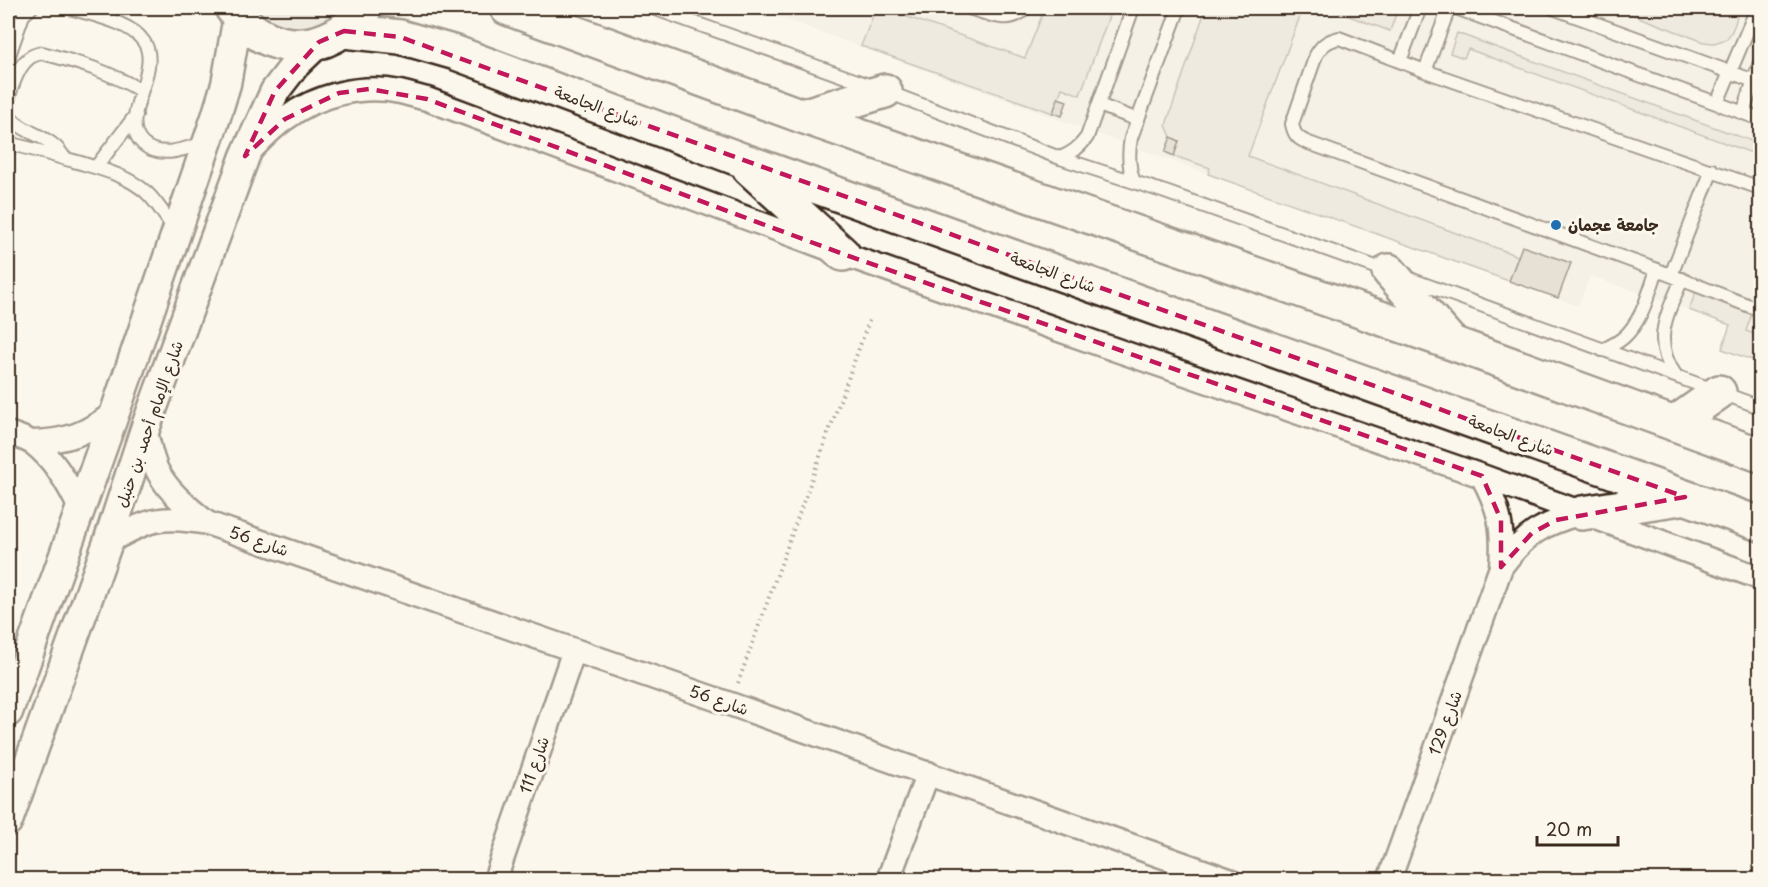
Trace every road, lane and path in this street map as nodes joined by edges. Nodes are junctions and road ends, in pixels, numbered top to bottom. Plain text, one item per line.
1 (31, 8) edge
2 (70, 8) edge
3 (507, 8) edge
4 (653, 8) edge
5 (969, 8) edge
6 (1025, 8) edge
7 (1134, 8) edge
8 (1179, 8) edge
9 (1420, 8) edge
10 (1449, 8) edge
11 (1456, 8) edge
12 (1553, 8) edge
13 (1757, 8) edge
14 (235, 12) edge
15 (343, 27) edge
16 (8, 58) edge
17 (1400, 61) junction
18 (1761, 62) edge
19 (1425, 71) junction
20 (1730, 72) junction
21 (1757, 82) edge
22 (141, 91) junction
23 (885, 91) junction
24 (8, 100) edge
25 (1717, 103) junction
26 (1099, 105) junction
27 (8, 111) edge
28 (1743, 113) junction
29 (136, 115) junction
30 (802, 116) junction
31 (1761, 119) edge
32 (1138, 120) junction
33 (10, 143) edge
34 (206, 143) junction
35 (245, 156) junction
36 (64, 158) junction
37 (1059, 158) junction
38 (739, 159) junction
39 (96, 167) junction
40 (1712, 170) junction
41 (1134, 182) junction
42 (1761, 188) edge
43 (176, 233) junction
44 (843, 254) junction
45 (1657, 270) junction
46 (1389, 272) junction
47 (1677, 277) junction
48 (1761, 309) edge
49 (870, 318) dead end
50 (1452, 343) junction
51 (1602, 350) junction
52 (1676, 376) junction
53 (1719, 392) junction
54 (1761, 407) edge
55 (115, 412) junction
56 (1674, 424) junction
57 (146, 429) junction
58 (8, 433) edge
59 (32, 442) junction
60 (1761, 455) edge
61 (1482, 476) junction
62 (1685, 498) junction
63 (80, 509) junction
64 (1582, 513) junction
65 (207, 523) junction
66 (1761, 524) edge
67 (108, 542) junction
68 (1501, 567) junction
69 (1761, 578) edge
70 (574, 650) junction
71 (730, 704) junction
72 (8, 712) edge
73 (928, 773) junction
74 (8, 821) edge
75 (495, 879) edge
76 (888, 879) edge
77 (1229, 879) edge
78 (1389, 879) edge

1 - 16 lane
2 - 22 lane
3 - 30 main road
4 - 23 lane
5 - 6 lane
7 - 26 lane
8 - 32 lane
9 - 17 lane
10 - 19 lane
11 - 25 lane
12 - 20 lane
13 - 20 lane
14 - 15 main road, شارع الجامعة
14 - 34 street
15 - 35 street, شارع الإمام أحمد بن حنبل
15 - 38 main road, شارع الجامعة
17 - 19 lane
17 - 45 lane
18 - 21 lane
19 - 40 lane
20 - 21 lane
20 - 25 lane
21 - 28 lane
22 - 24 lane
22 - 29 lane
23 - 30 main road
23 - 37 lane
25 - 28 lane
26 - 32 lane
26 - 37 lane
27 - 36 lane
28 - 31 lane
29 - 34 lane
29 - 39 lane
30 - 50 main road
32 - 41 lane
33 - 36 lane
34 - 43 street
35 - 44 street
35 - 57 street, شارع الإمام أحمد بن حنبل
36 - 39 lane
37 - 41 lane
38 - 44 main road
38 - 62 main road, شارع الجامعة
39 - 43 lane
40 - 42 lane
40 - 47 lane
41 - 46 lane
43 - 55 street
44 - 61 street
45 - 47 lane
45 - 51 lane
46 - 50 main road
46 - 51 lane
47 - 48 lane
47 - 52 lane
49 - 71 path
50 - 56 main road
51 - 52 lane
52 - 53 lane
53 - 54 lane
53 - 56 main road
55 - 59 street
55 - 63 street
56 - 60 main road
57 - 65 street, شارع 56
57 - 67 street, شارع الإمام أحمد بن حنبل
58 - 59 street
59 - 63 street
61 - 64 street
61 - 68 street, شارع 129
62 - 64 main road
62 - 66 main road, شارع الجامعة
63 - 72 street
64 - 68 street, شارع 129
64 - 69 street
65 - 67 street, شارع 56
65 - 70 street, شارع 56
67 - 74 street, شارع الإمام أحمد بن حنبل
68 - 78 street, شارع 129
70 - 71 street, شارع 56
70 - 75 street, شارع 111
71 - 73 street, شارع 56
73 - 76 street
73 - 77 street, شارع 56

